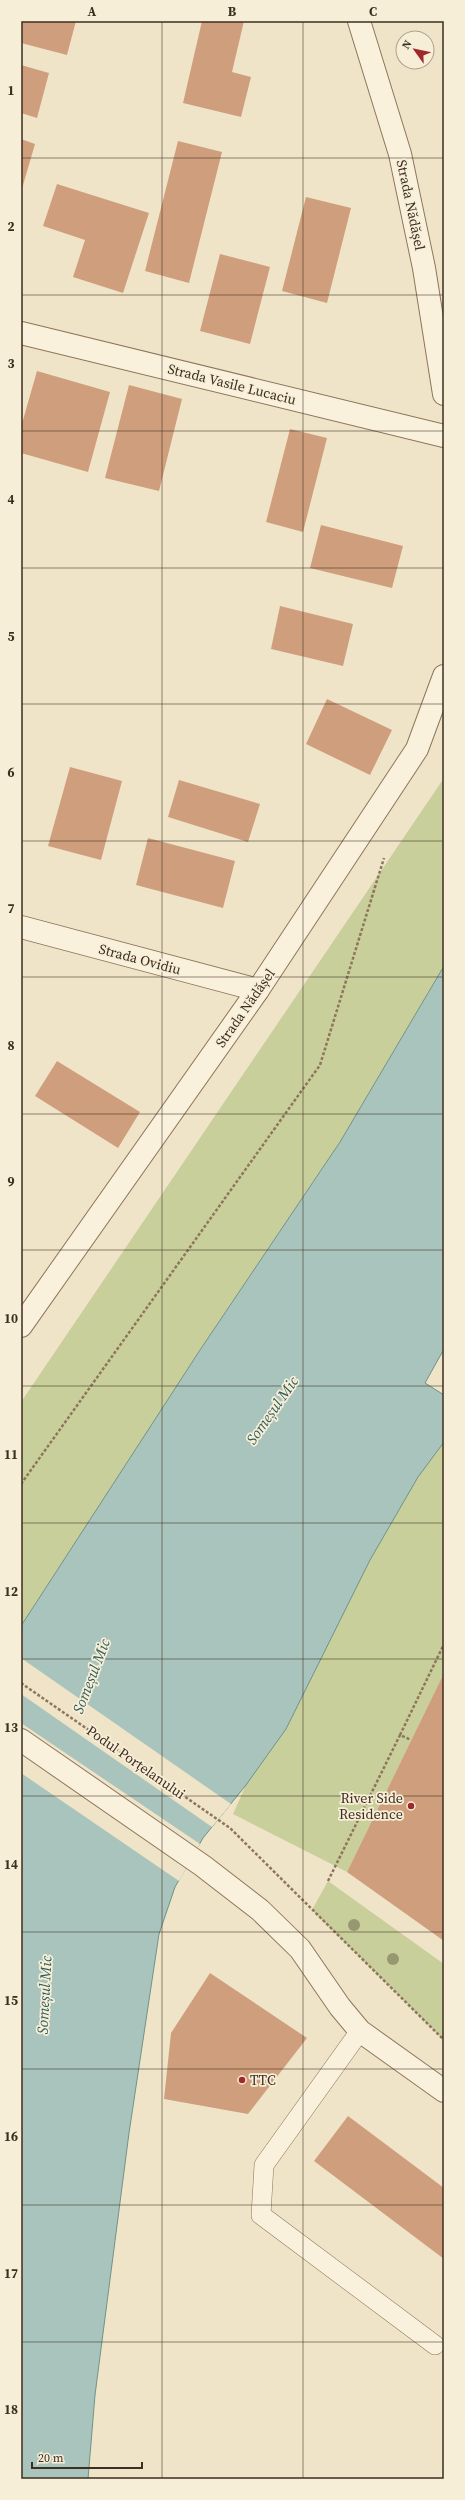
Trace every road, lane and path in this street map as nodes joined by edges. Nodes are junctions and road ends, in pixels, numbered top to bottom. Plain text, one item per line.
1 (359, 21) edge
2 (21, 333) edge
3 (444, 394) edge
4 (444, 436) edge
5 (444, 676) edge
6 (385, 854) dead end
7 (21, 927) edge
8 (258, 990) junction
9 (21, 1326) edge
10 (21, 1484) edge
11 (444, 1644) edge
12 (21, 1683) edge
13 (400, 1735) junction
14 (21, 1740) edge
15 (411, 1740) dead end
16 (328, 1881) dead end
17 (360, 2031) junction
18 (444, 2040) edge
19 (444, 2091) edge
20 (435, 2345) dead end

1 - 3 street, Strada Nădășel
2 - 4 street, Strada Vasile Lucaciu
5 - 8 street, Strada Nădășel
6 - 10 path
7 - 8 street, Strada Ovidiu
8 - 9 street, Strada Nădășel
11 - 13 path
12 - 18 path, Podul Porțelanului
13 - 15 path
13 - 16 path
14 - 17 street
17 - 19 street
17 - 20 lane

